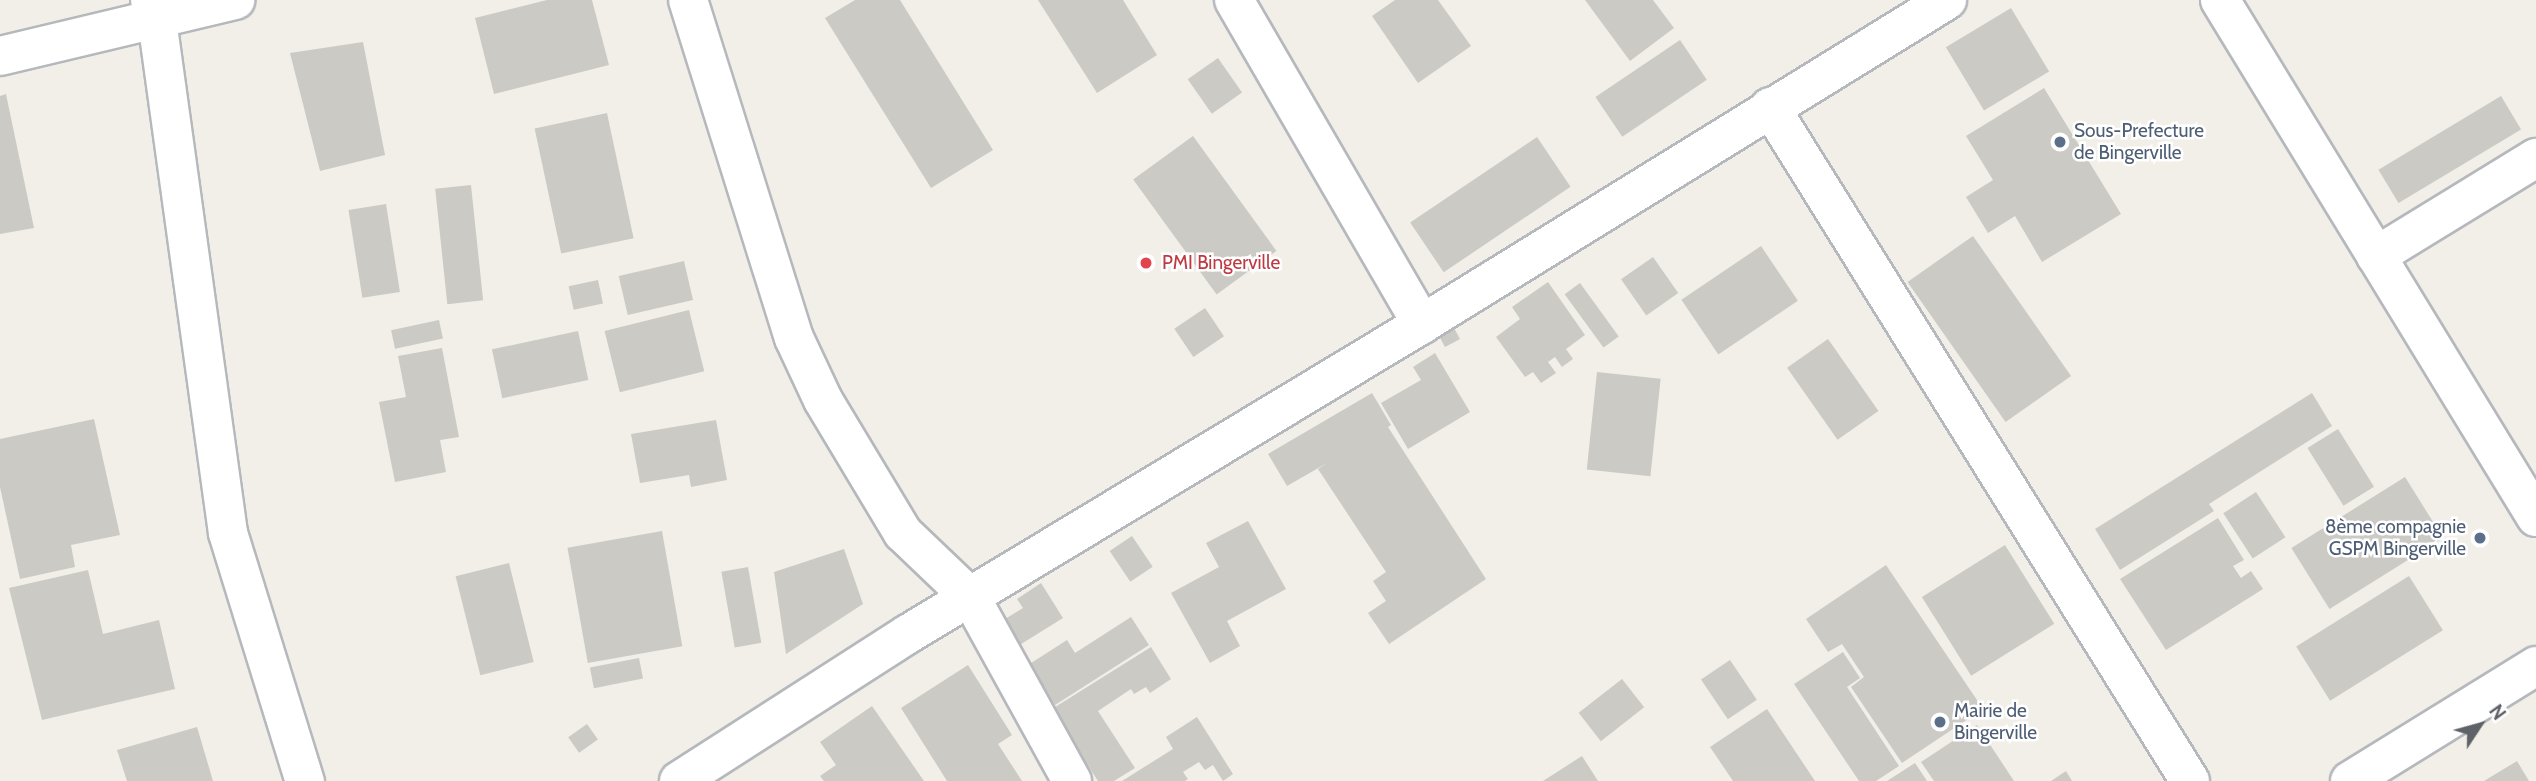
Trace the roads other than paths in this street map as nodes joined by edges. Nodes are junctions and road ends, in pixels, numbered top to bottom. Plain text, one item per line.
1 (235, 0) edge
2 (688, 0) edge
3 (1234, 0) edge
4 (1947, 0) edge
5 (2220, 0) edge
6 (153, 10) edge
7 (0, 57) edge
8 (1770, 107) junction
9 (2536, 158) edge
10 (2376, 256) junction
11 (1422, 324) junction
12 (2536, 517) edge
13 (971, 598) junction
14 (2536, 666) edge
15 (305, 781) edge
16 (679, 781) edge
17 (1072, 781) edge
18 (2190, 781) edge
19 (2350, 781) edge

1 - 6 street
2 - 13 street
3 - 11 street
4 - 8 street
5 - 10 street
6 - 7 street
6 - 15 street
8 - 11 street
8 - 18 street
9 - 10 street
10 - 12 street
11 - 13 street
13 - 16 street
13 - 17 street
14 - 19 street

